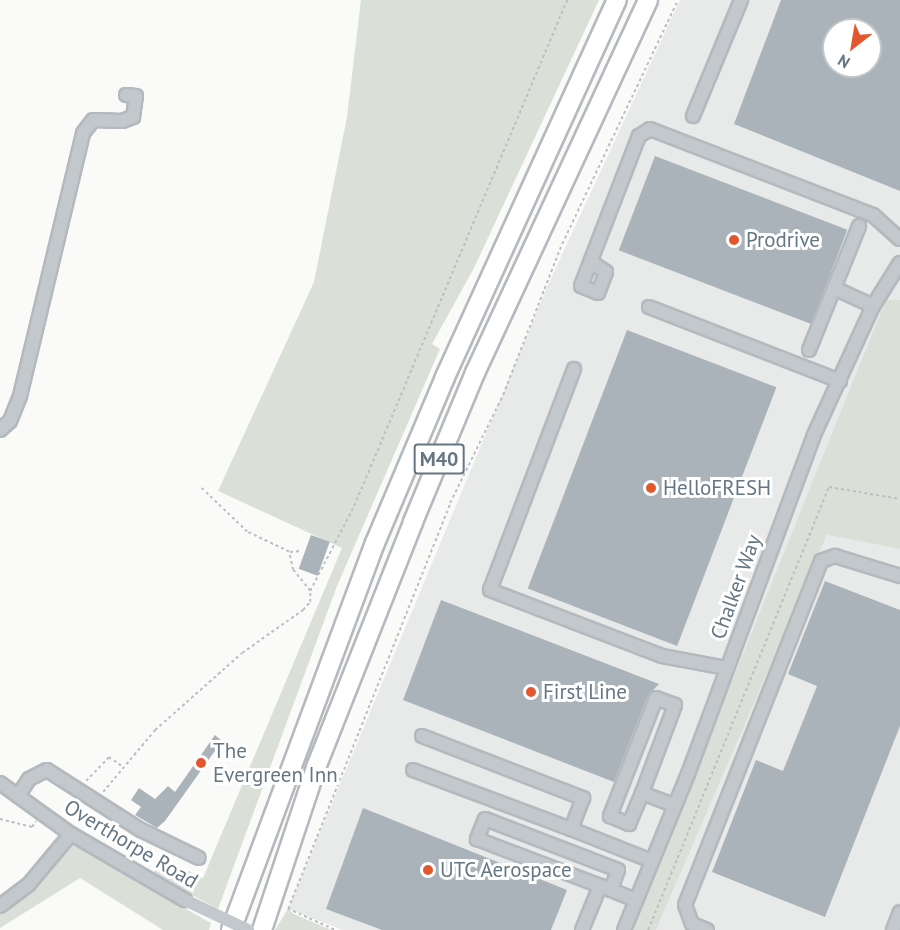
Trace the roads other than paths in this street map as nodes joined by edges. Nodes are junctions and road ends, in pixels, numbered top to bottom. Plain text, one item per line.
1 (617, 0) edge
2 (648, 0) edge
3 (741, 0) edge
4 (126, 96) dead end
5 (693, 116) dead end
6 (859, 226) dead end
7 (900, 239) edge
8 (591, 262) dead end
9 (900, 263) edge
10 (895, 279) edge
11 (834, 288) junction
12 (649, 306) dead end
13 (873, 306) junction
14 (809, 350) dead end
15 (574, 369) dead end
16 (840, 381) junction
17 (0, 430) edge
18 (900, 576) edge
19 (727, 668) junction
20 (422, 736) dead end
21 (413, 770) dead end
22 (0, 783) edge
23 (642, 793) junction
24 (18, 796) junction
25 (674, 805) junction
26 (571, 829) junction
27 (71, 834) junction
28 (199, 858) dead end
29 (652, 861) junction
30 (605, 888) junction
31 (636, 900) junction
32 (0, 906) edge
33 (900, 912) edge
34 (231, 930) edge
35 (248, 930) edge
36 (262, 930) edge
37 (582, 930) edge
38 (624, 930) edge
39 (707, 930) edge
40 (893, 930) edge

1 - 34 highway, M40
2 - 36 highway, M40
3 - 5 street
4 - 17 street
6 - 11 street
7 - 8 street
9 - 10 street, Chalker Way
10 - 13 street, Chalker Way
11 - 13 street
11 - 14 street
12 - 16 street
13 - 16 street, Chalker Way
15 - 19 street
16 - 19 street, Chalker Way
18 - 39 street
19 - 25 street, Chalker Way
20 - 26 street
21 - 26 street
22 - 24 street, Overthorpe Road
23 - 23 street
23 - 25 street
24 - 27 street, Overthorpe Road
24 - 28 street
25 - 29 street, Chalker Way
26 - 29 street
27 - 32 street
27 - 35 street, Overthorpe Road, bridge
29 - 31 street, Chalker Way
30 - 30 street
30 - 31 street
30 - 37 street
31 - 38 street, Chalker Way
33 - 40 street

